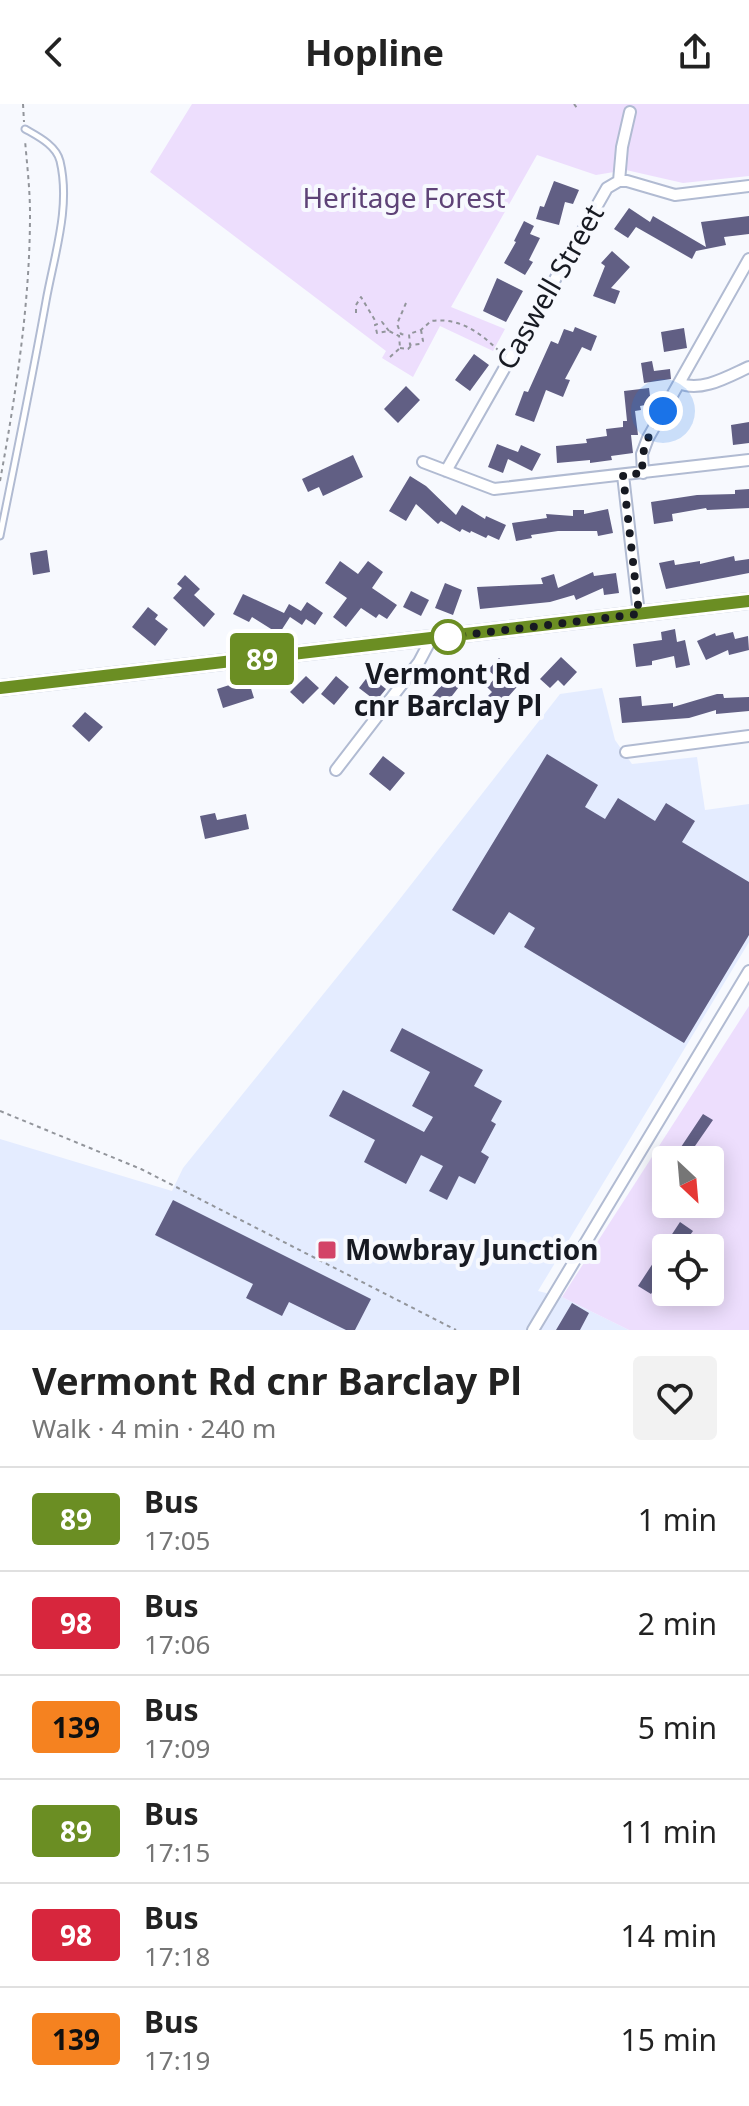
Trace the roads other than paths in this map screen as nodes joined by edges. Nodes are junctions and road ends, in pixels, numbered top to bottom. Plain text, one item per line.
1 (630, 112) dead end
2 (25, 129) road end
3 (619, 181) junction
4 (749, 186) edge
5 (749, 259) edge
6 (749, 367) edge
7 (679, 383) junction
8 (749, 460) edge
9 (423, 462) dead end
10 (446, 471) junction
11 (643, 473) junction
12 (623, 475) junction
13 (0, 536) edge
14 (749, 601) edge
15 (639, 614) junction
16 (429, 639) junction
17 (0, 688) edge
18 (749, 736) edge
19 (626, 752) dead end
20 (336, 770) dead end
21 (749, 971) edge
22 (533, 1330) edge

1 - 3 street
2 - 13 lane
3 - 4 street, Caswell Street
3 - 10 street, Caswell Street
5 - 7 street
6 - 7 street
7 - 11 street
8 - 11 street
9 - 10 street
10 - 12 street
11 - 12 street
12 - 15 street
14 - 15 street
15 - 16 street
16 - 17 street
16 - 20 street
18 - 19 street
21 - 22 street

